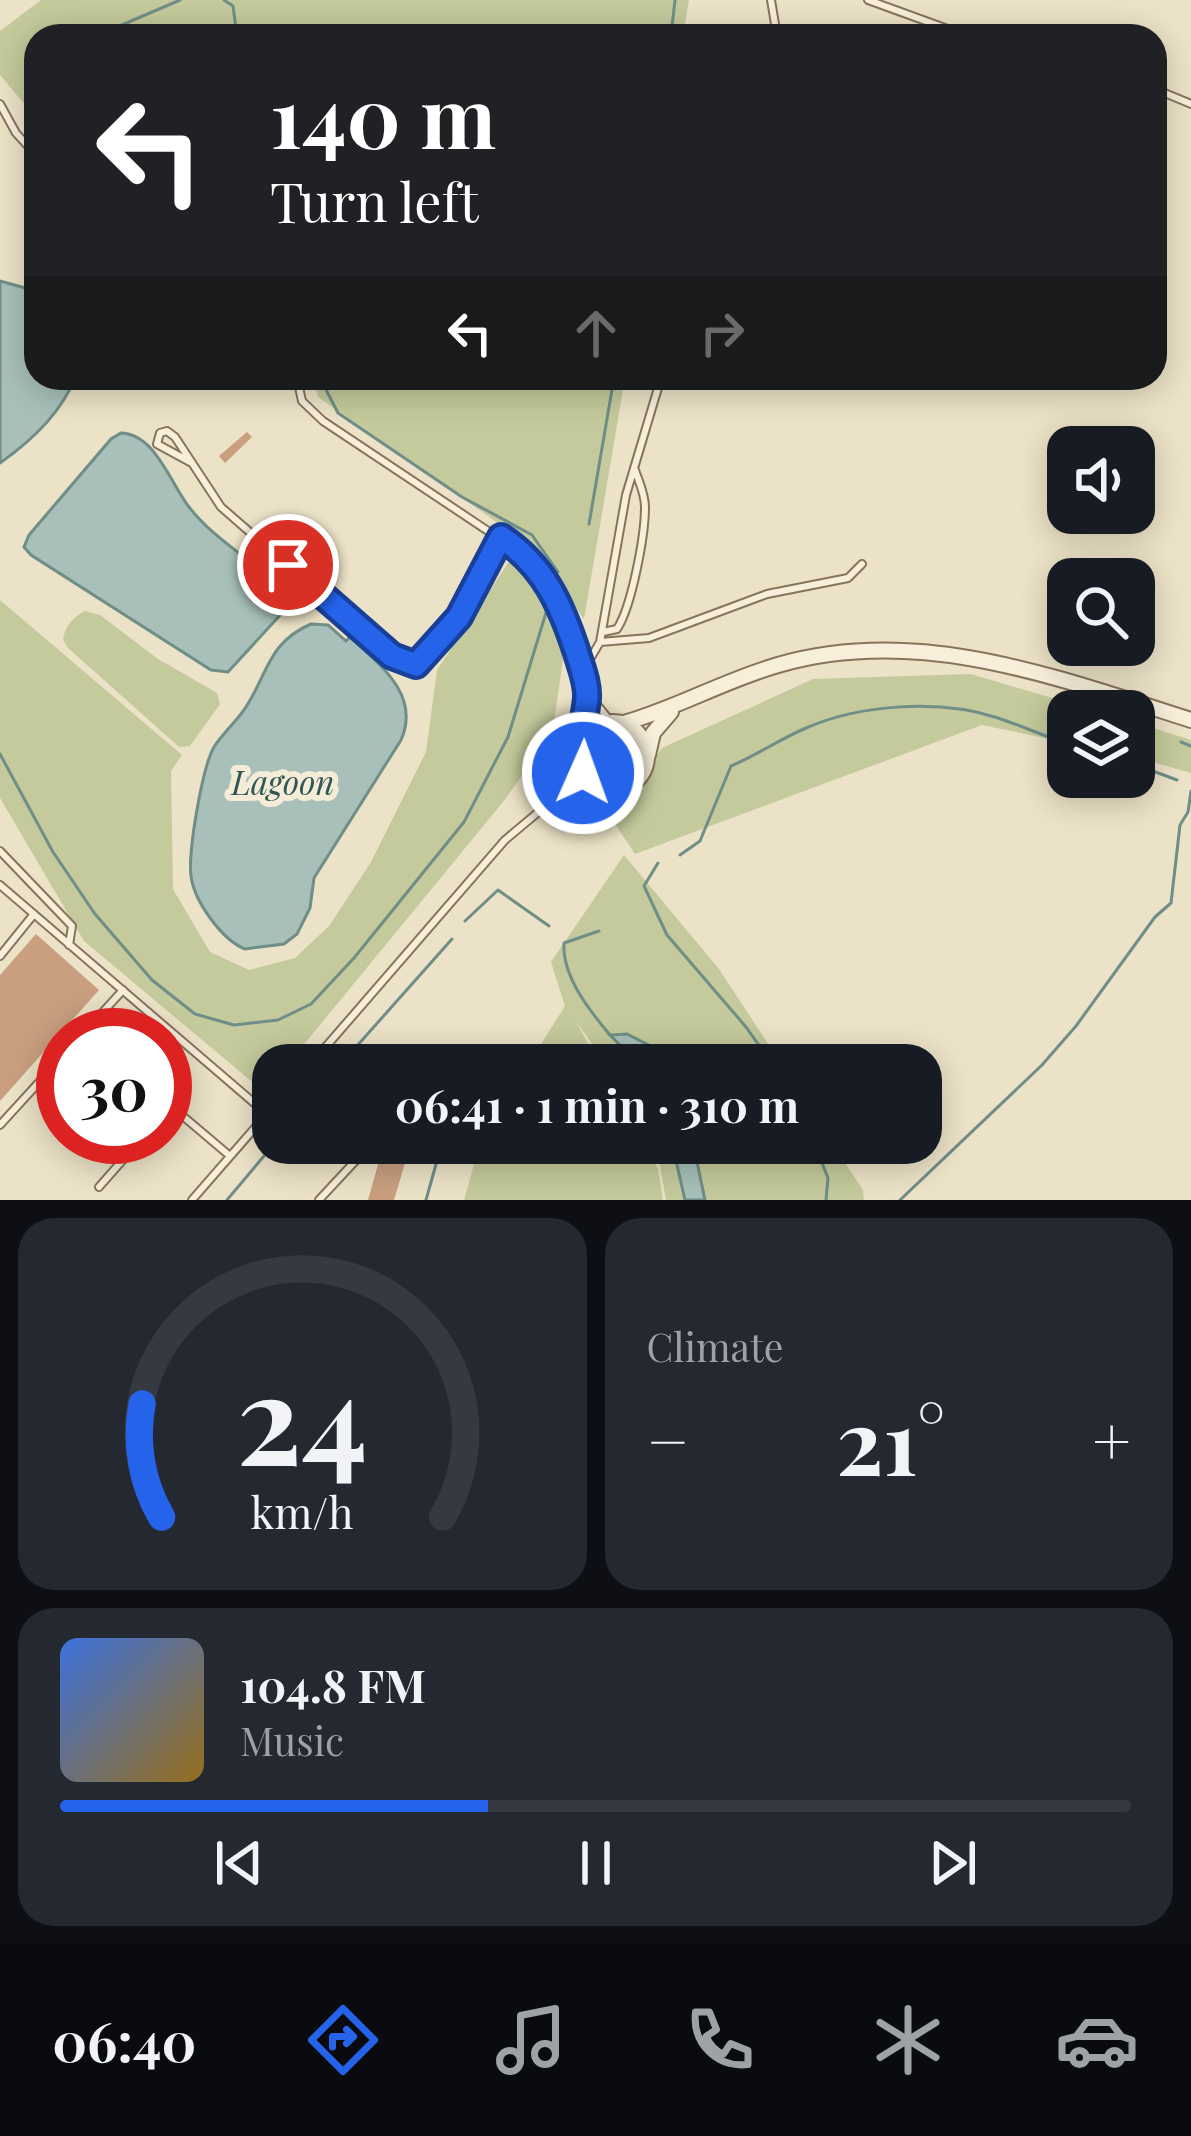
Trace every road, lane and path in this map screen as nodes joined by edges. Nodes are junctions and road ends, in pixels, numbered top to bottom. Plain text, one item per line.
1 (868, 0) edge
2 (934, 24) edge
3 (0, 104) edge
4 (24, 141) edge
5 (300, 390) edge
6 (658, 390) edge
7 (192, 463) junction
8 (633, 467) junction
9 (501, 537) junction
10 (862, 564) dead end
11 (602, 632) junction
12 (600, 642) junction
13 (583, 671) junction
14 (587, 692) junction
15 (679, 705) junction
16 (1191, 720) edge
17 (617, 723) junction
18 (582, 740) junction
19 (647, 757) junction
20 (579, 762) junction
21 (600, 788) junction
22 (546, 808) junction
23 (0, 851) edge
24 (0, 885) edge
25 (34, 914) junction
26 (70, 944) junction
27 (0, 956) edge
28 (123, 991) junction
29 (107, 1008) edge
30 (328, 1044) edge
31 (36, 1086) edge
32 (252, 1095) edge
33 (192, 1124) edge
34 (0, 1125) edge
35 (252, 1131) edge
36 (230, 1156) junction
37 (119, 1164) edge
38 (353, 1164) edge
39 (100, 1187) dead end
40 (192, 1200) edge
41 (320, 1200) edge

1 - 2 lane
3 - 4 lane
5 - 9 lane
6 - 8 lane
7 - 7 lane
7 - 9 lane
8 - 11 lane
8 - 11 lane
9 - 13 lane
10 - 12 lane
11 - 12 lane
12 - 13 lane
13 - 14 lane
14 - 17 lane
14 - 18 lane
15 - 16 street
15 - 17 street
15 - 19 street
17 - 18 street
17 - 19 street
18 - 20 street
19 - 21 street
20 - 21 street
20 - 22 lane
21 - 22 lane
22 - 30 lane
23 - 26 lane
24 - 25 lane
25 - 26 lane
25 - 27 lane
26 - 28 lane
28 - 29 lane
28 - 32 lane
31 - 34 lane
33 - 36 lane
35 - 36 lane
36 - 40 lane
37 - 39 lane
38 - 41 lane

